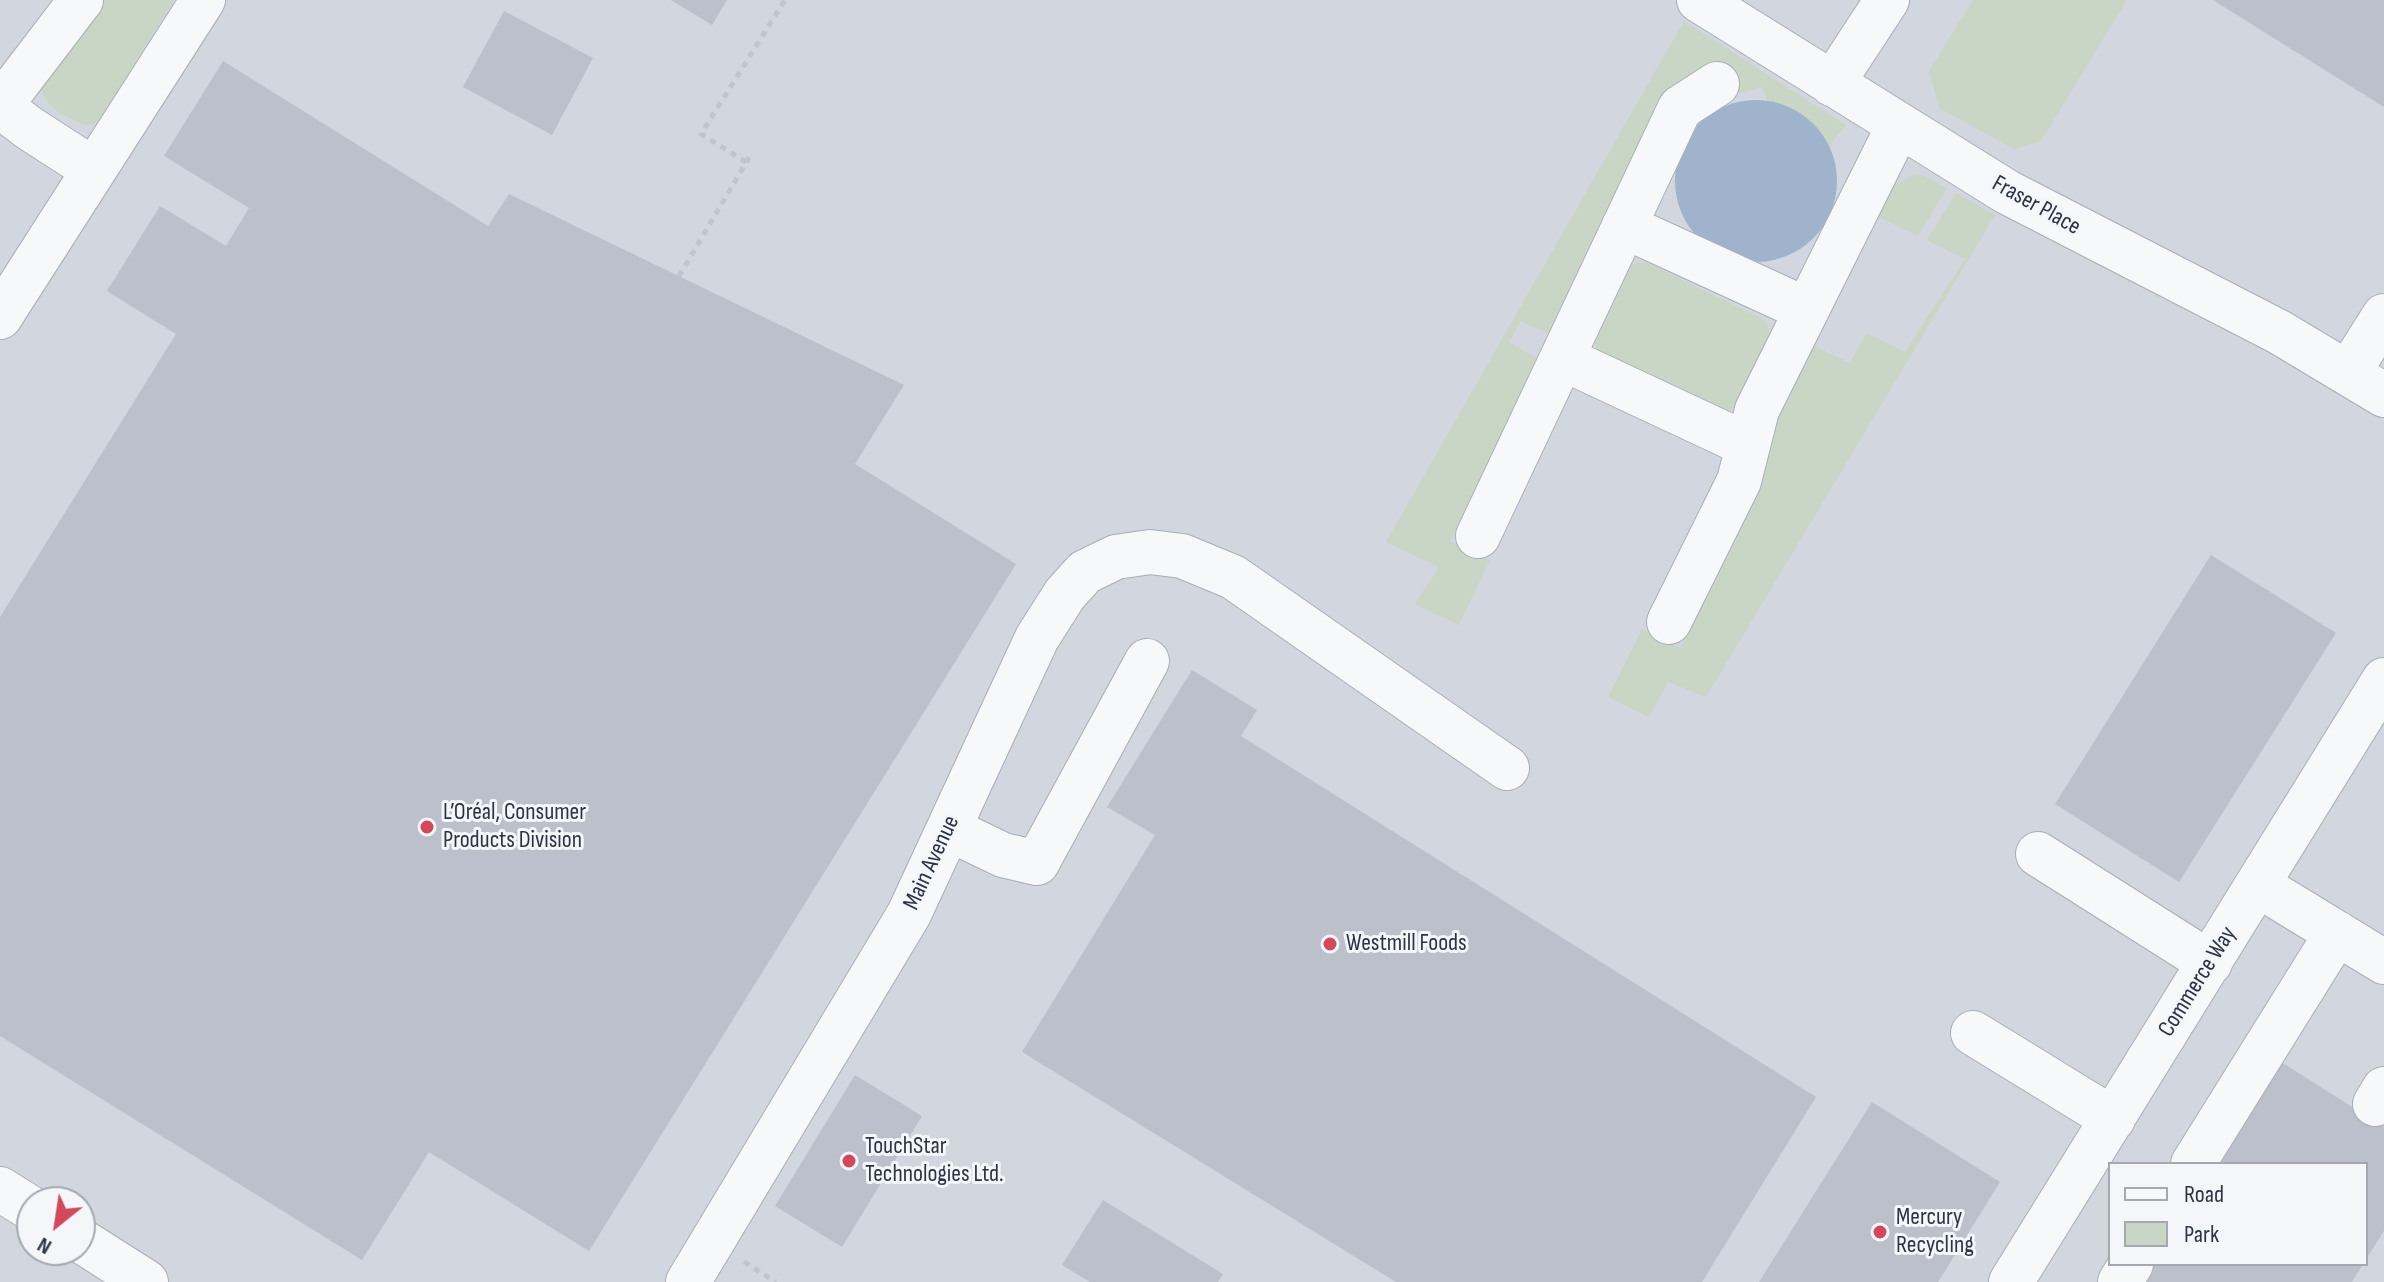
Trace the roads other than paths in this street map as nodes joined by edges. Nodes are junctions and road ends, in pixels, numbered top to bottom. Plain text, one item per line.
1 (81, 0) edge
2 (203, 0) edge
3 (1699, 0) edge
4 (1887, 0) edge
5 (1717, 84) dead end
6 (1832, 84) junction
7 (0, 106) edge
8 (1899, 125) junction
9 (94, 170) junction
10 (1624, 226) junction
11 (1807, 310) junction
12 (2384, 316) edge
13 (0, 317) edge
14 (1562, 358) junction
15 (2366, 384) edge
16 (1748, 445) junction
17 (1478, 536) dead end
18 (1669, 622) dead end
19 (1147, 661) dead end
20 (2379, 700) edge
21 (1507, 768) dead end
22 (949, 829) junction
23 (2038, 854) dead end
24 (2258, 885) junction
25 (2337, 933) junction
26 (2384, 962) edge
27 (2210, 963) junction
28 (1973, 1033) dead end
29 (2113, 1119) junction
30 (2194, 1162) edge
31 (96, 1250) edge
32 (146, 1282) edge
33 (688, 1282) edge
34 (2011, 1282) edge

1 - 7 street
2 - 9 street
3 - 6 street, Fraser Place
4 - 6 street
5 - 10 street
6 - 8 street, Fraser Place
7 - 9 street
8 - 11 street
8 - 15 street, Fraser Place
9 - 13 street
10 - 11 street
10 - 14 street
11 - 16 street
12 - 15 street
14 - 16 street
14 - 17 street
16 - 18 street
19 - 22 street
20 - 24 street, Commerce Way
21 - 22 street, Main Avenue
22 - 33 street, Main Avenue
23 - 27 street
24 - 25 street
24 - 27 street, Commerce Way
25 - 26 street
25 - 30 street
27 - 29 street, Commerce Way
28 - 29 street
29 - 34 street, Commerce Way
31 - 32 street

